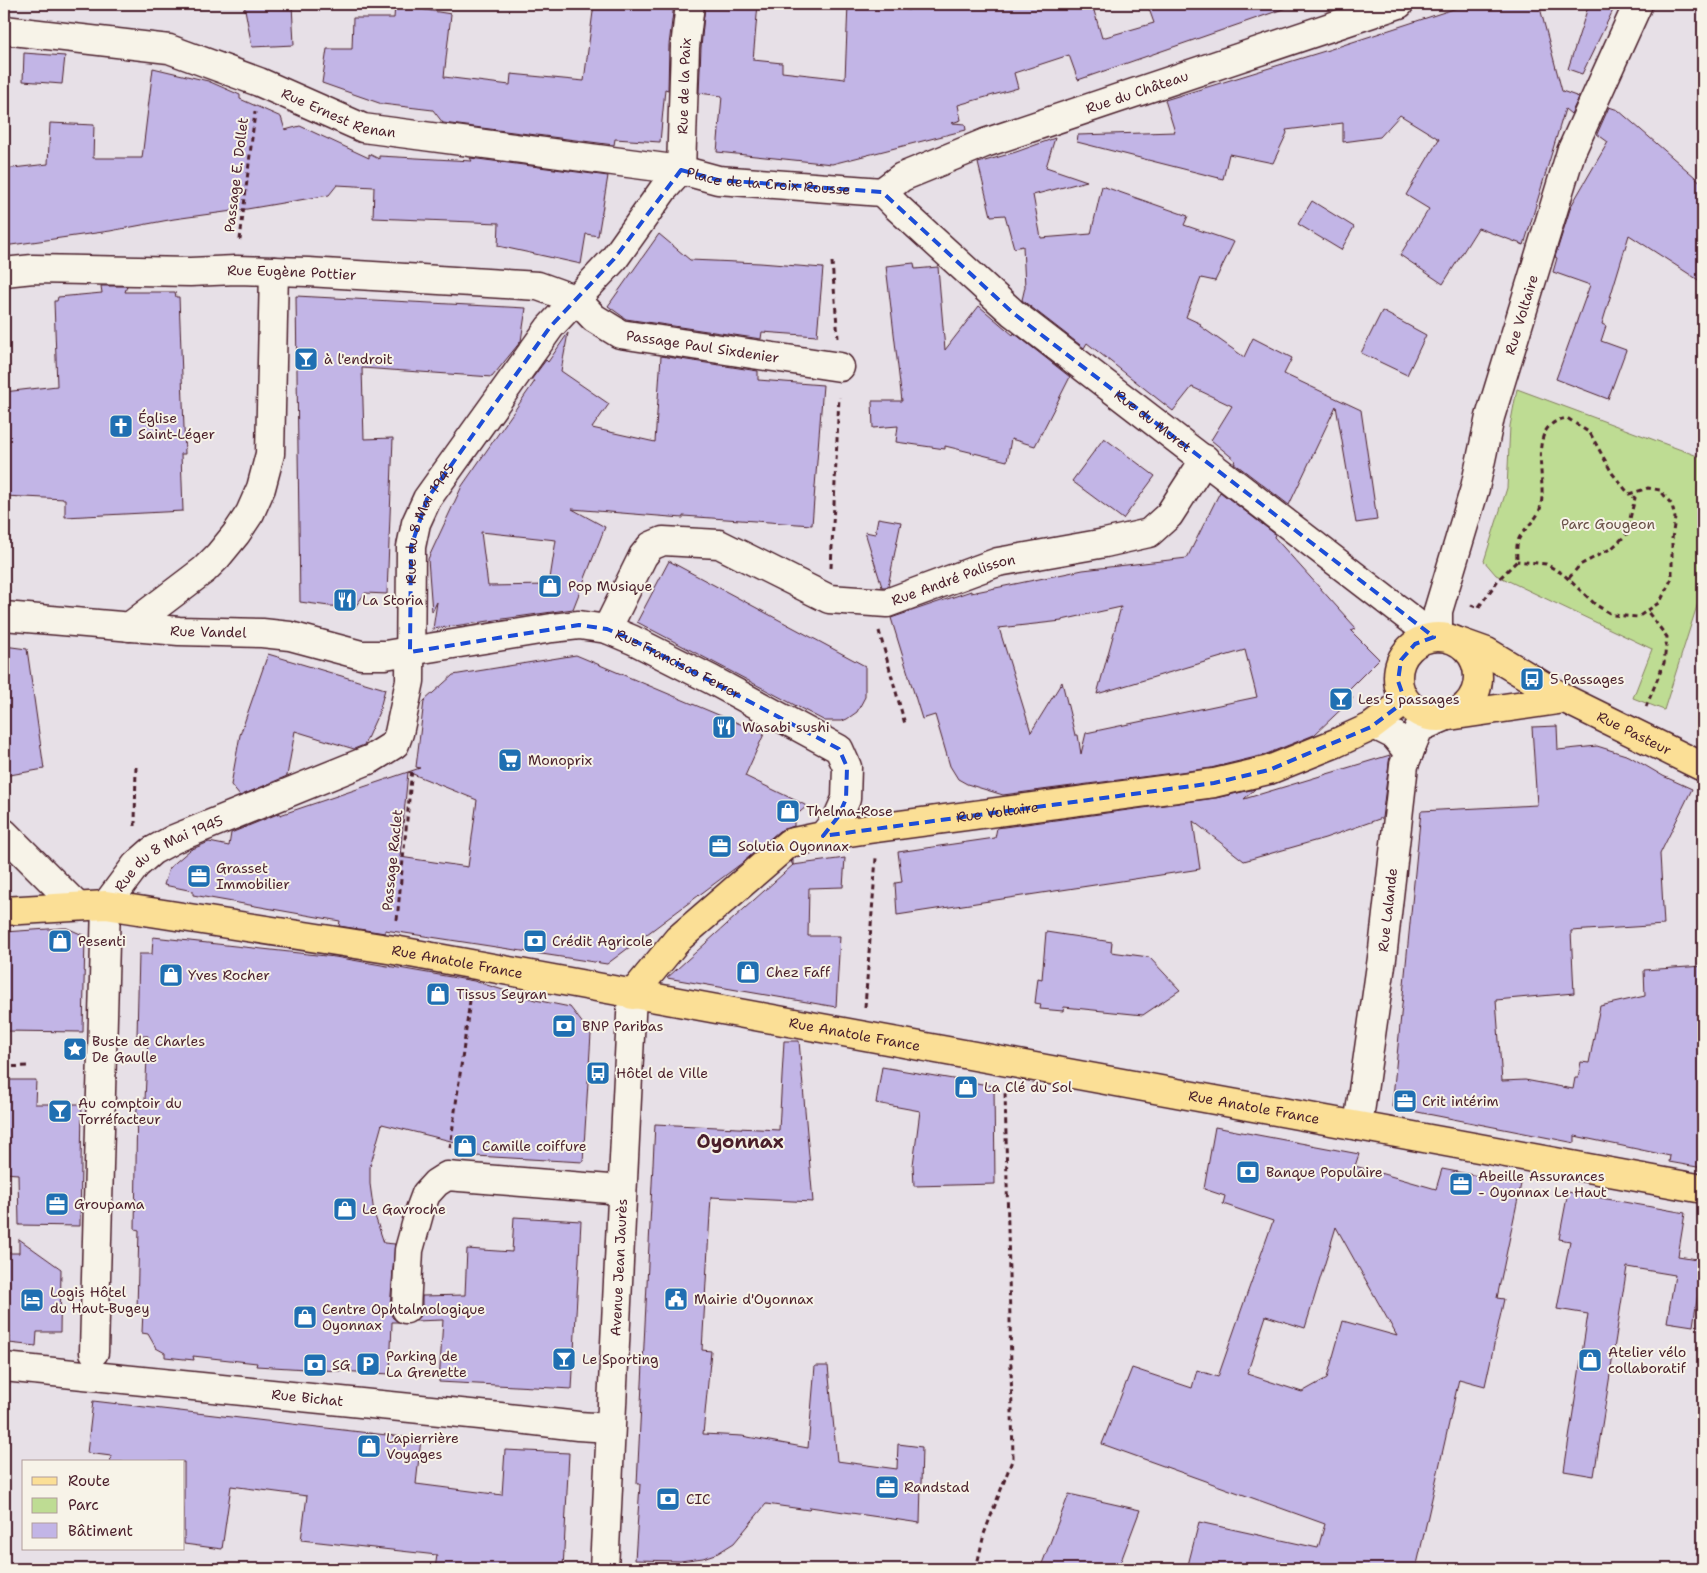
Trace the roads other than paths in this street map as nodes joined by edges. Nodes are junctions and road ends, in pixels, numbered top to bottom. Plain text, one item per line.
1 (690, 4) edge
2 (1399, 4) edge
3 (1638, 4) edge
4 (4, 30) edge
5 (672, 180) junction
6 (882, 192) junction
7 (274, 271) junction
8 (4, 272) edge
9 (577, 300) junction
10 (840, 367) road end
11 (1205, 459) junction
12 (4, 616) edge
13 (129, 627) junction
14 (607, 629) junction
15 (1444, 639) junction
16 (410, 652) junction
17 (1565, 699) junction
18 (1406, 701) junction
19 (1447, 716) junction
20 (1374, 725) junction
21 (1409, 752) junction
22 (1703, 767) edge
23 (4, 832) edge
24 (823, 836) junction
25 (106, 905) junction
26 (77, 906) junction
27 (4, 911) edge
28 (632, 995) junction
29 (1358, 1126) junction
30 (1703, 1189) edge
31 (622, 1190) junction
32 (406, 1309) dead end
33 (94, 1352) dead end
34 (4, 1367) edge
35 (610, 1428) junction
36 (604, 1569) edge

1 - 5 street, Rue de la Paix
2 - 6 street, Rue du Château
3 - 15 street, Rue Voltaire
4 - 5 street, Rue Ernest Renan
5 - 6 street, Place de la Croix Rousse
5 - 9 street, Rue du 8 Mai 1945
6 - 11 street, Rue du Muret
7 - 8 street, Rue Eugène Pottier
7 - 9 street, Rue Eugène Pottier
7 - 13 street
9 - 10 street, Passage Paul Sixdenier
9 - 16 street, Rue du 8 Mai 1945
11 - 14 street, Rue André Palisson
11 - 15 street, Rue du Muret
12 - 13 street, Rue Vandel
13 - 16 street, Rue Vandel
14 - 16 street, Rue Francisco Ferrer
14 - 24 street, Rue Francisco Ferrer
15 - 17 main road, Rue Pasteur
15 - 18 main road
15 - 19 main road
16 - 25 street, Rue du 8 Mai 1945
17 - 19 main road
17 - 22 main road, Rue Pasteur
18 - 19 main road
18 - 20 main road, Rue Voltaire
19 - 21 street, Rue Lalande
20 - 21 street
20 - 24 main road, Rue Voltaire
21 - 29 street, Rue Lalande
23 - 26 street
24 - 28 main road, Rue Voltaire
25 - 26 main road, Rue Anatole France
25 - 28 main road, Rue Anatole France
25 - 33 street
26 - 27 main road, Rue Anatole France
28 - 29 main road, Rue Anatole France
28 - 31 street, Avenue Jean Jaurès
29 - 30 main road, Rue Anatole France
31 - 32 street
31 - 35 street, Avenue Jean Jaurès
34 - 35 street, Rue Bichat
35 - 36 street, Avenue Jean Jaurès

